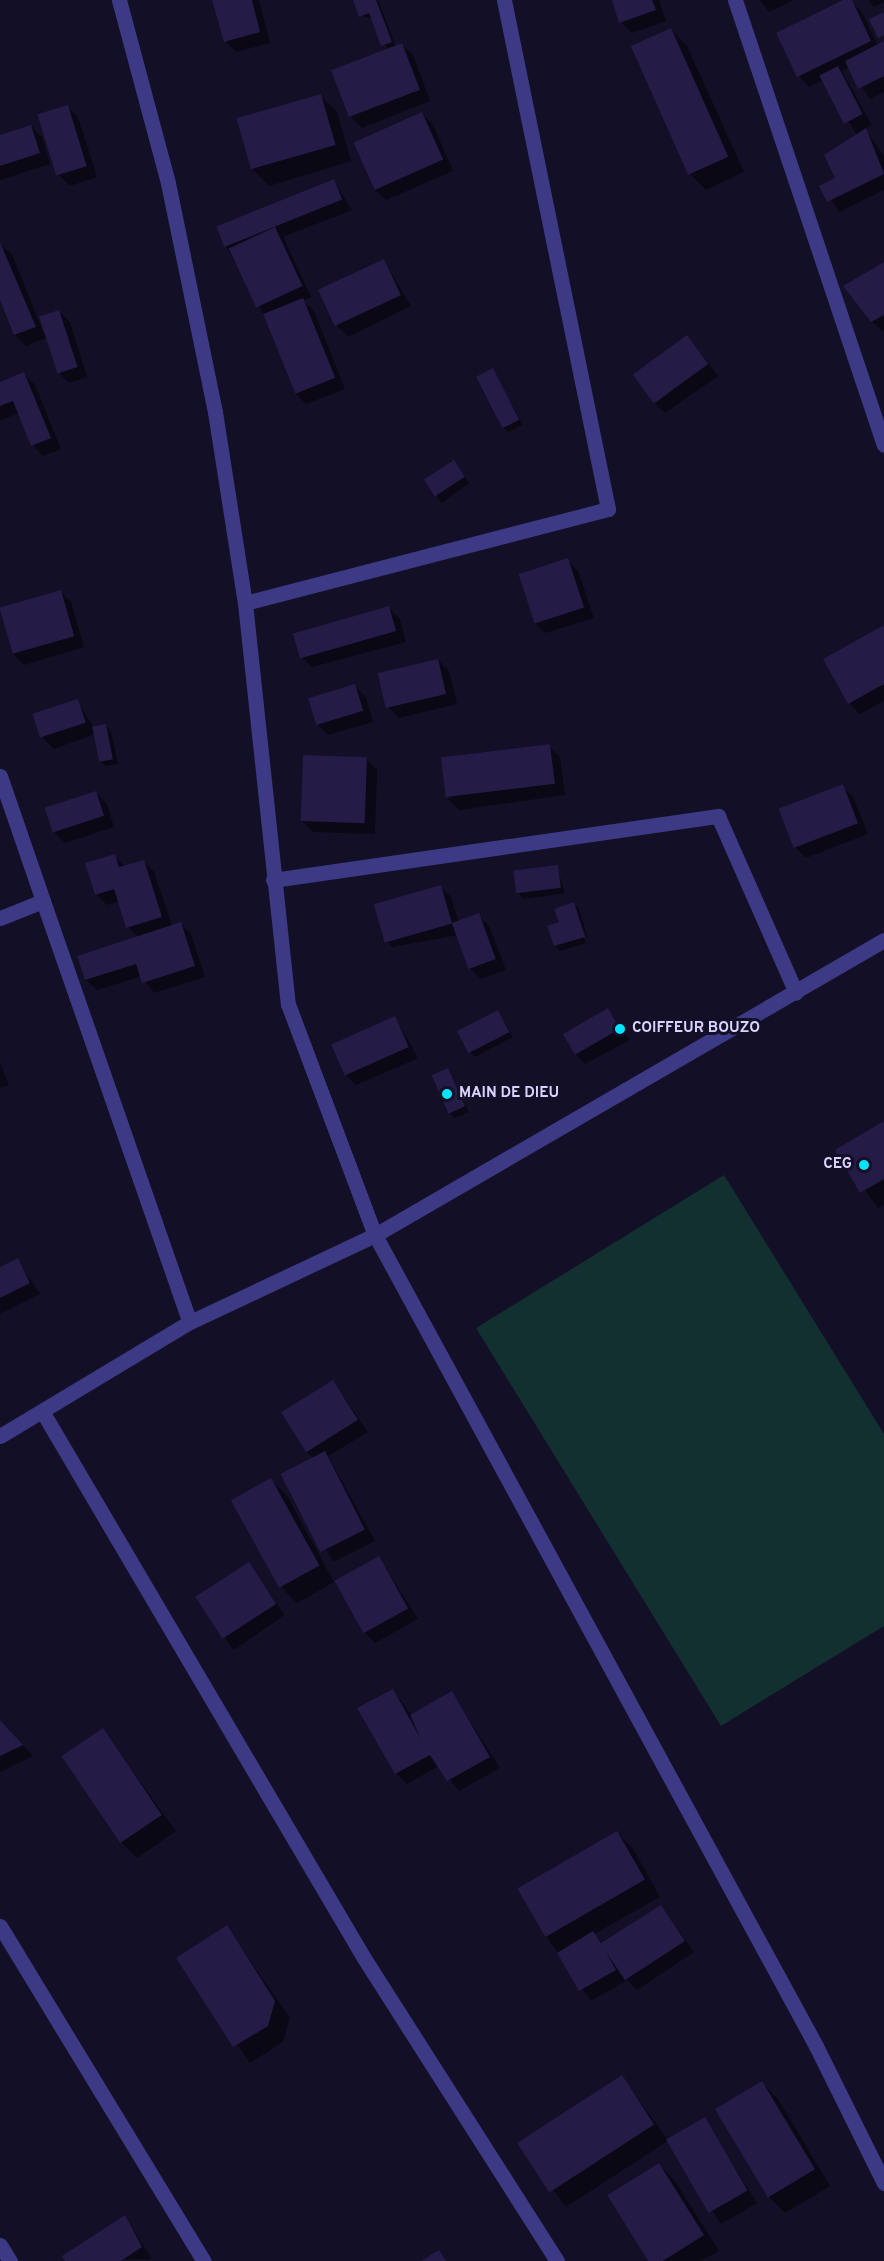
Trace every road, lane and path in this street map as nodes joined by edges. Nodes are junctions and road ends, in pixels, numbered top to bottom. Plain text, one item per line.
1 (119, 0) edge
2 (504, 0) edge
3 (735, 0) edge
4 (884, 445) edge
5 (245, 603) junction
6 (0, 776) edge
7 (273, 879) junction
8 (43, 901) junction
9 (0, 918) edge
10 (884, 940) edge
11 (796, 993) junction
12 (375, 1235) junction
13 (190, 1322) junction
14 (42, 1411) junction
15 (0, 1436) edge
16 (0, 1926) edge
17 (884, 2183) edge
18 (0, 2245) edge
19 (10, 2261) edge
20 (204, 2261) edge
21 (556, 2261) edge

1 - 5 street
2 - 5 street
3 - 4 street
5 - 7 street
6 - 8 street
7 - 11 street
7 - 12 street
8 - 9 street
8 - 13 street
10 - 11 street
11 - 12 street
12 - 13 street
12 - 17 street
13 - 14 street
14 - 15 street
14 - 21 street
16 - 20 street
18 - 19 street

